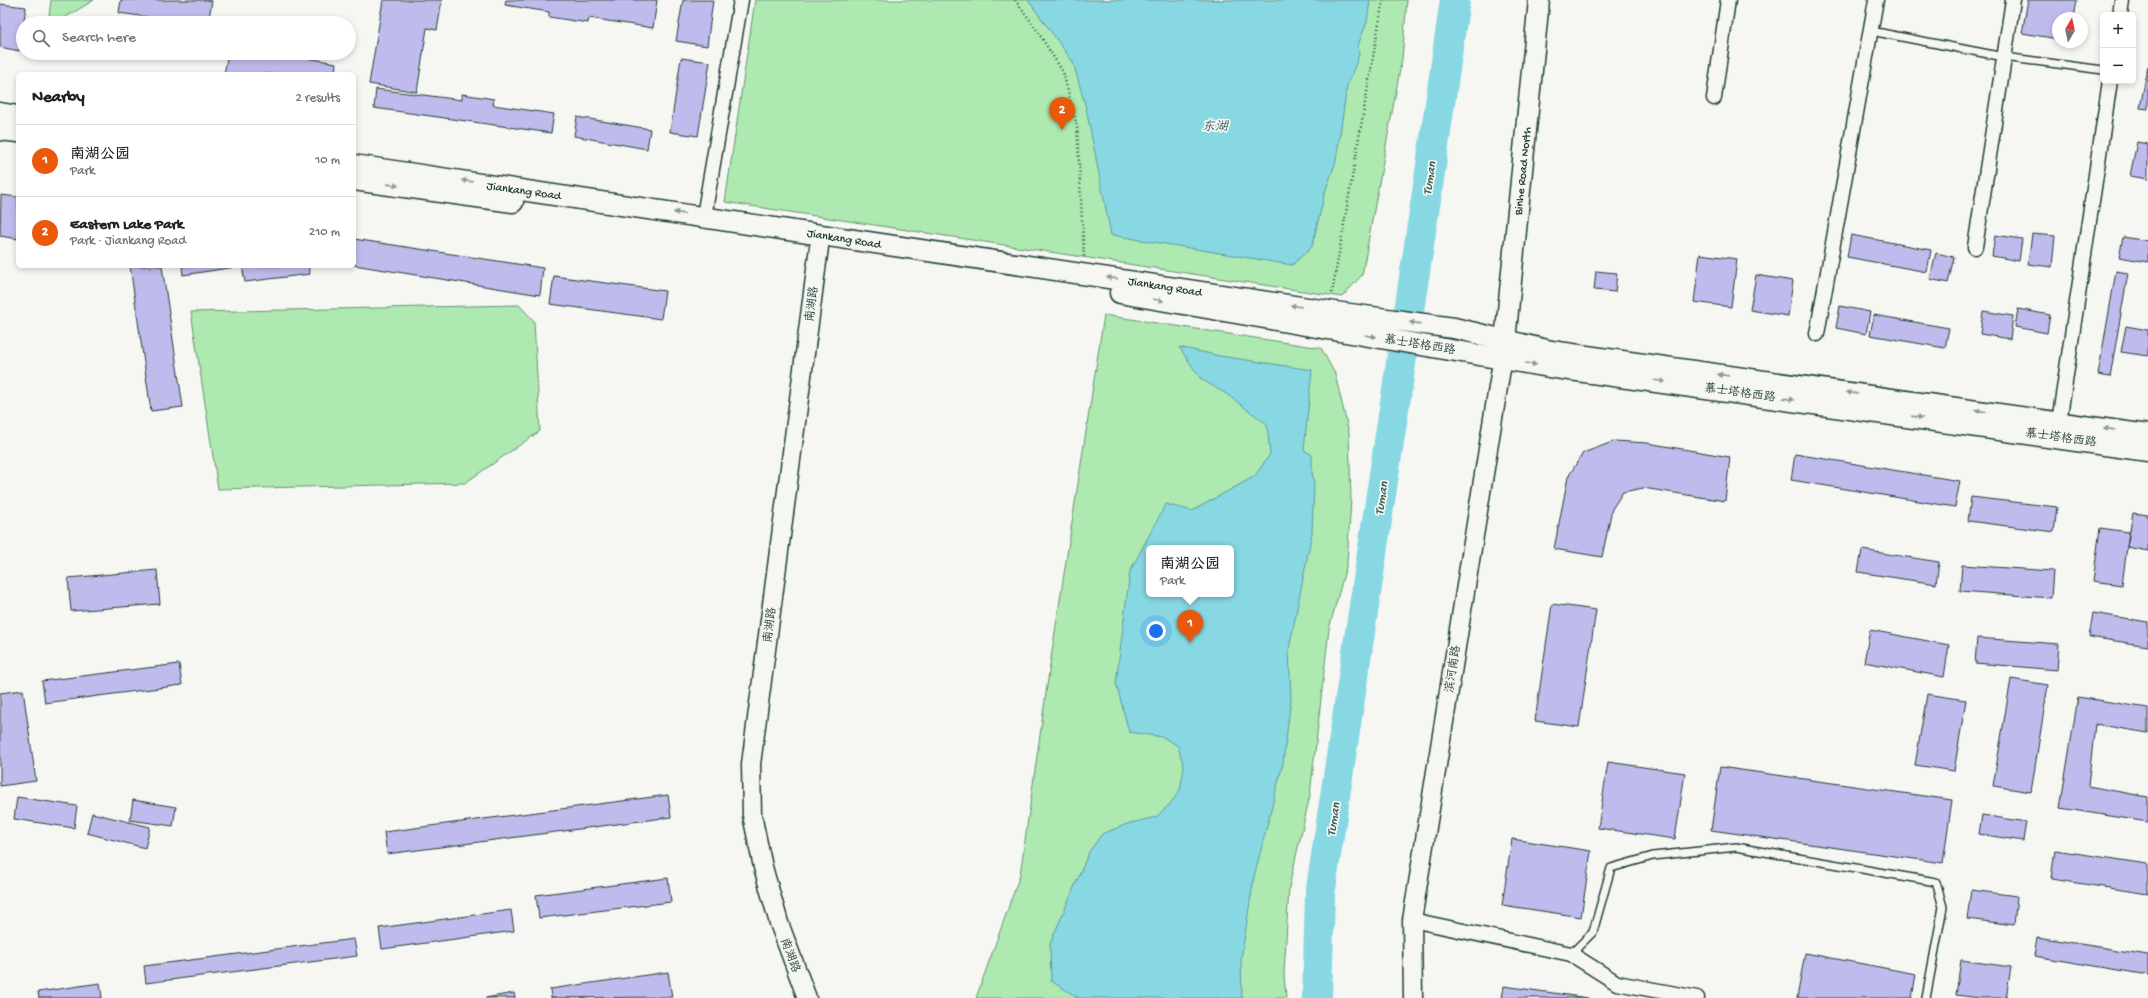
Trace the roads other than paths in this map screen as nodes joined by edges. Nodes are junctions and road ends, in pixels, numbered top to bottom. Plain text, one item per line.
1 (741, 0) edge
2 (1539, 0) edge
3 (1728, 0) edge
4 (1876, 0) edge
5 (2013, 0) edge
6 (2122, 0) edge
7 (2120, 12) edge
8 (1871, 31) junction
9 (2004, 57) junction
10 (2100, 70) edge
11 (2110, 84) edge
12 (1714, 98) dead end
13 (0, 113) edge
14 (16, 116) edge
15 (0, 130) edge
16 (16, 132) edge
17 (356, 165) edge
18 (356, 180) edge
19 (704, 216) junction
20 (819, 247) junction
21 (1975, 247) dead end
22 (1332, 318) junction
23 (1817, 334) dead end
24 (1504, 350) junction
25 (2059, 422) junction
26 (2148, 435) edge
27 (2148, 451) edge
28 (1412, 920) junction
29 (1571, 954) junction
30 (807, 998) edge
31 (1414, 998) edge
32 (1697, 998) edge
33 (1926, 998) edge

1 - 19 street
2 - 24 main road, Binhe Road North
3 - 12 street
4 - 8 street
5 - 9 street
6 - 7 street
8 - 9 lane
8 - 23 street
9 - 10 lane
9 - 21 street
11 - 25 street
13 - 14 main road
15 - 16 main road
19 -> 17 main road, Jiankang Road
18 -> 20 main road, Jiankang Road
22 -> 19 main road, Jiankang Road
20 -> 22 main road, Jiankang Road
20 - 30 street, 南湖路
22 -> 24 main road, 慕士塔格西路
24 -> 22 main road, 慕士塔格西路
25 -> 24 main road, 慕士塔格西路
24 -> 27 main road, 慕士塔格西路
24 - 28 street, 滨河南路
26 -> 25 main road, 慕士塔格西路
28 - 29 street
28 - 31 street, 滨河南路
29 - 32 street
29 - 33 lane

